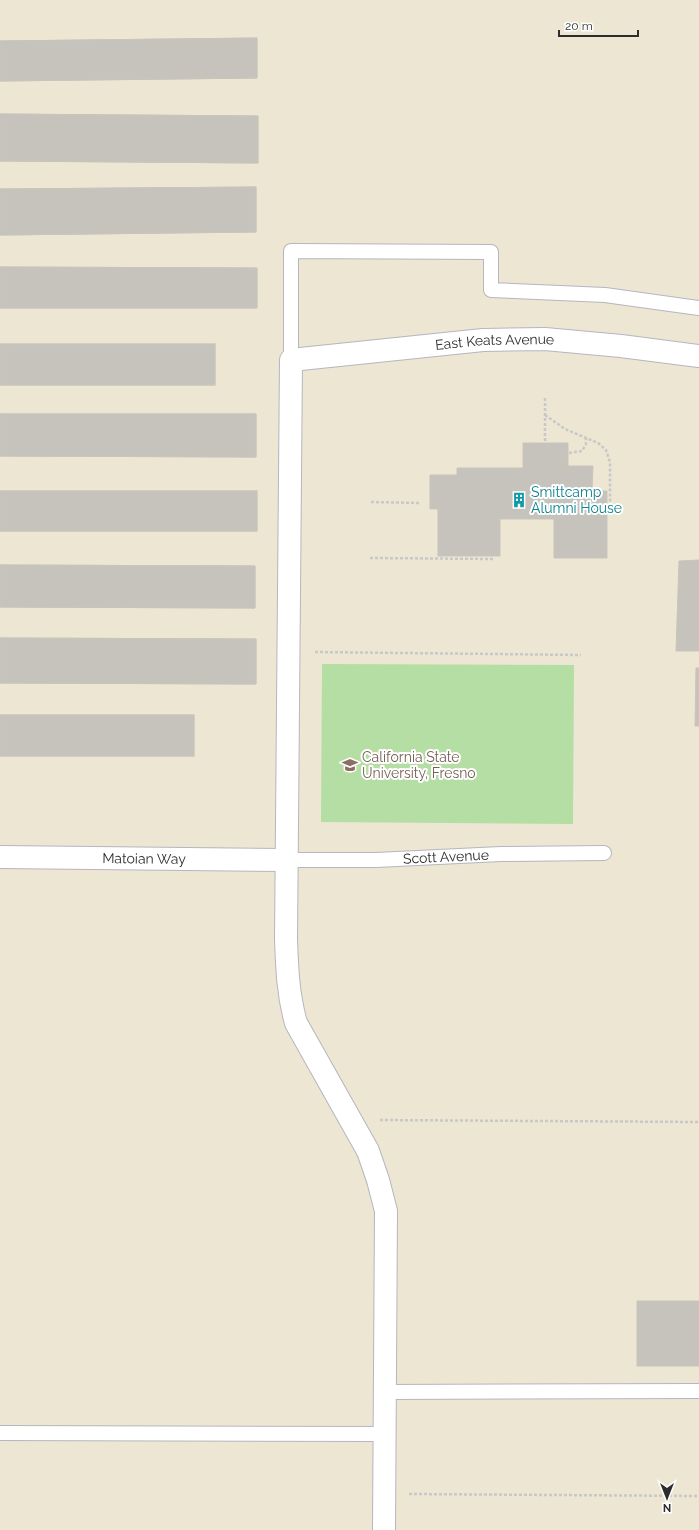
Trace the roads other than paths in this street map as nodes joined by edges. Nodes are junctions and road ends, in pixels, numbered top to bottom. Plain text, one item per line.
1 (699, 308) edge
2 (699, 356) edge
3 (291, 360) junction
4 (604, 852) dead end
5 (0, 857) edge
6 (287, 860) junction
7 (699, 1391) edge
8 (385, 1392) junction
9 (0, 1433) edge
10 (384, 1434) junction
11 (384, 1530) edge

1 - 3 lane
2 - 3 street, East Keats Avenue
3 - 6 street
4 - 6 lane, Scott Avenue
5 - 6 street, Matoian Way
6 - 8 street
7 - 8 lane
8 - 10 street
9 - 10 lane
10 - 11 street

